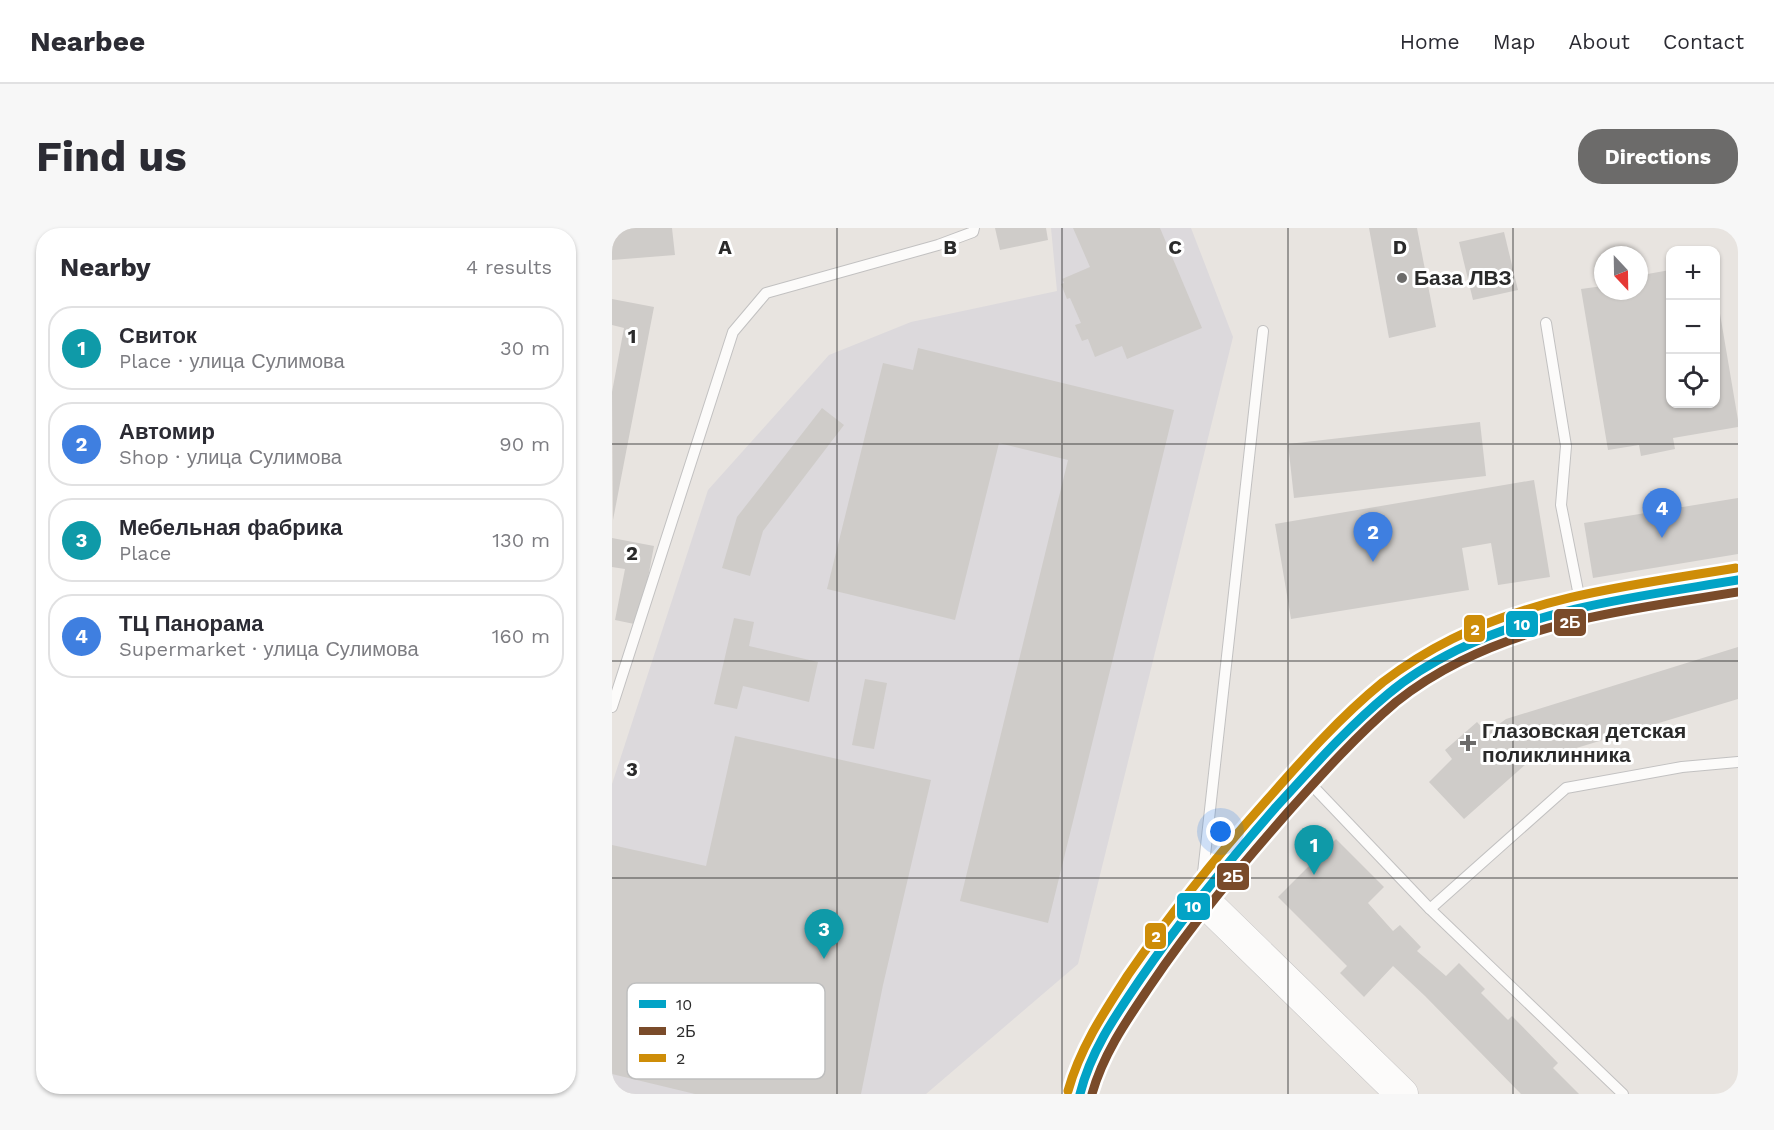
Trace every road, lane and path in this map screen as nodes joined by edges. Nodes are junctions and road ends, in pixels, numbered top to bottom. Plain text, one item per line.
1 (974, 228) edge
2 (1546, 323) dead end
3 (1263, 331) dead end
4 (1738, 580) edge
5 (1581, 609) junction
6 (612, 707) edge
7 (1738, 762) edge
8 (1304, 776) junction
9 (1200, 897) junction
10 (1430, 909) junction
11 (1080, 1094) edge
12 (1402, 1094) edge
13 (1623, 1094) edge

1 - 6 lane
2 - 5 lane
3 - 9 lane
4 - 5 main road
5 - 8 main road
7 - 10 lane
8 - 9 main road
8 - 10 lane
9 - 11 main road
9 - 12 main road
10 - 13 lane

